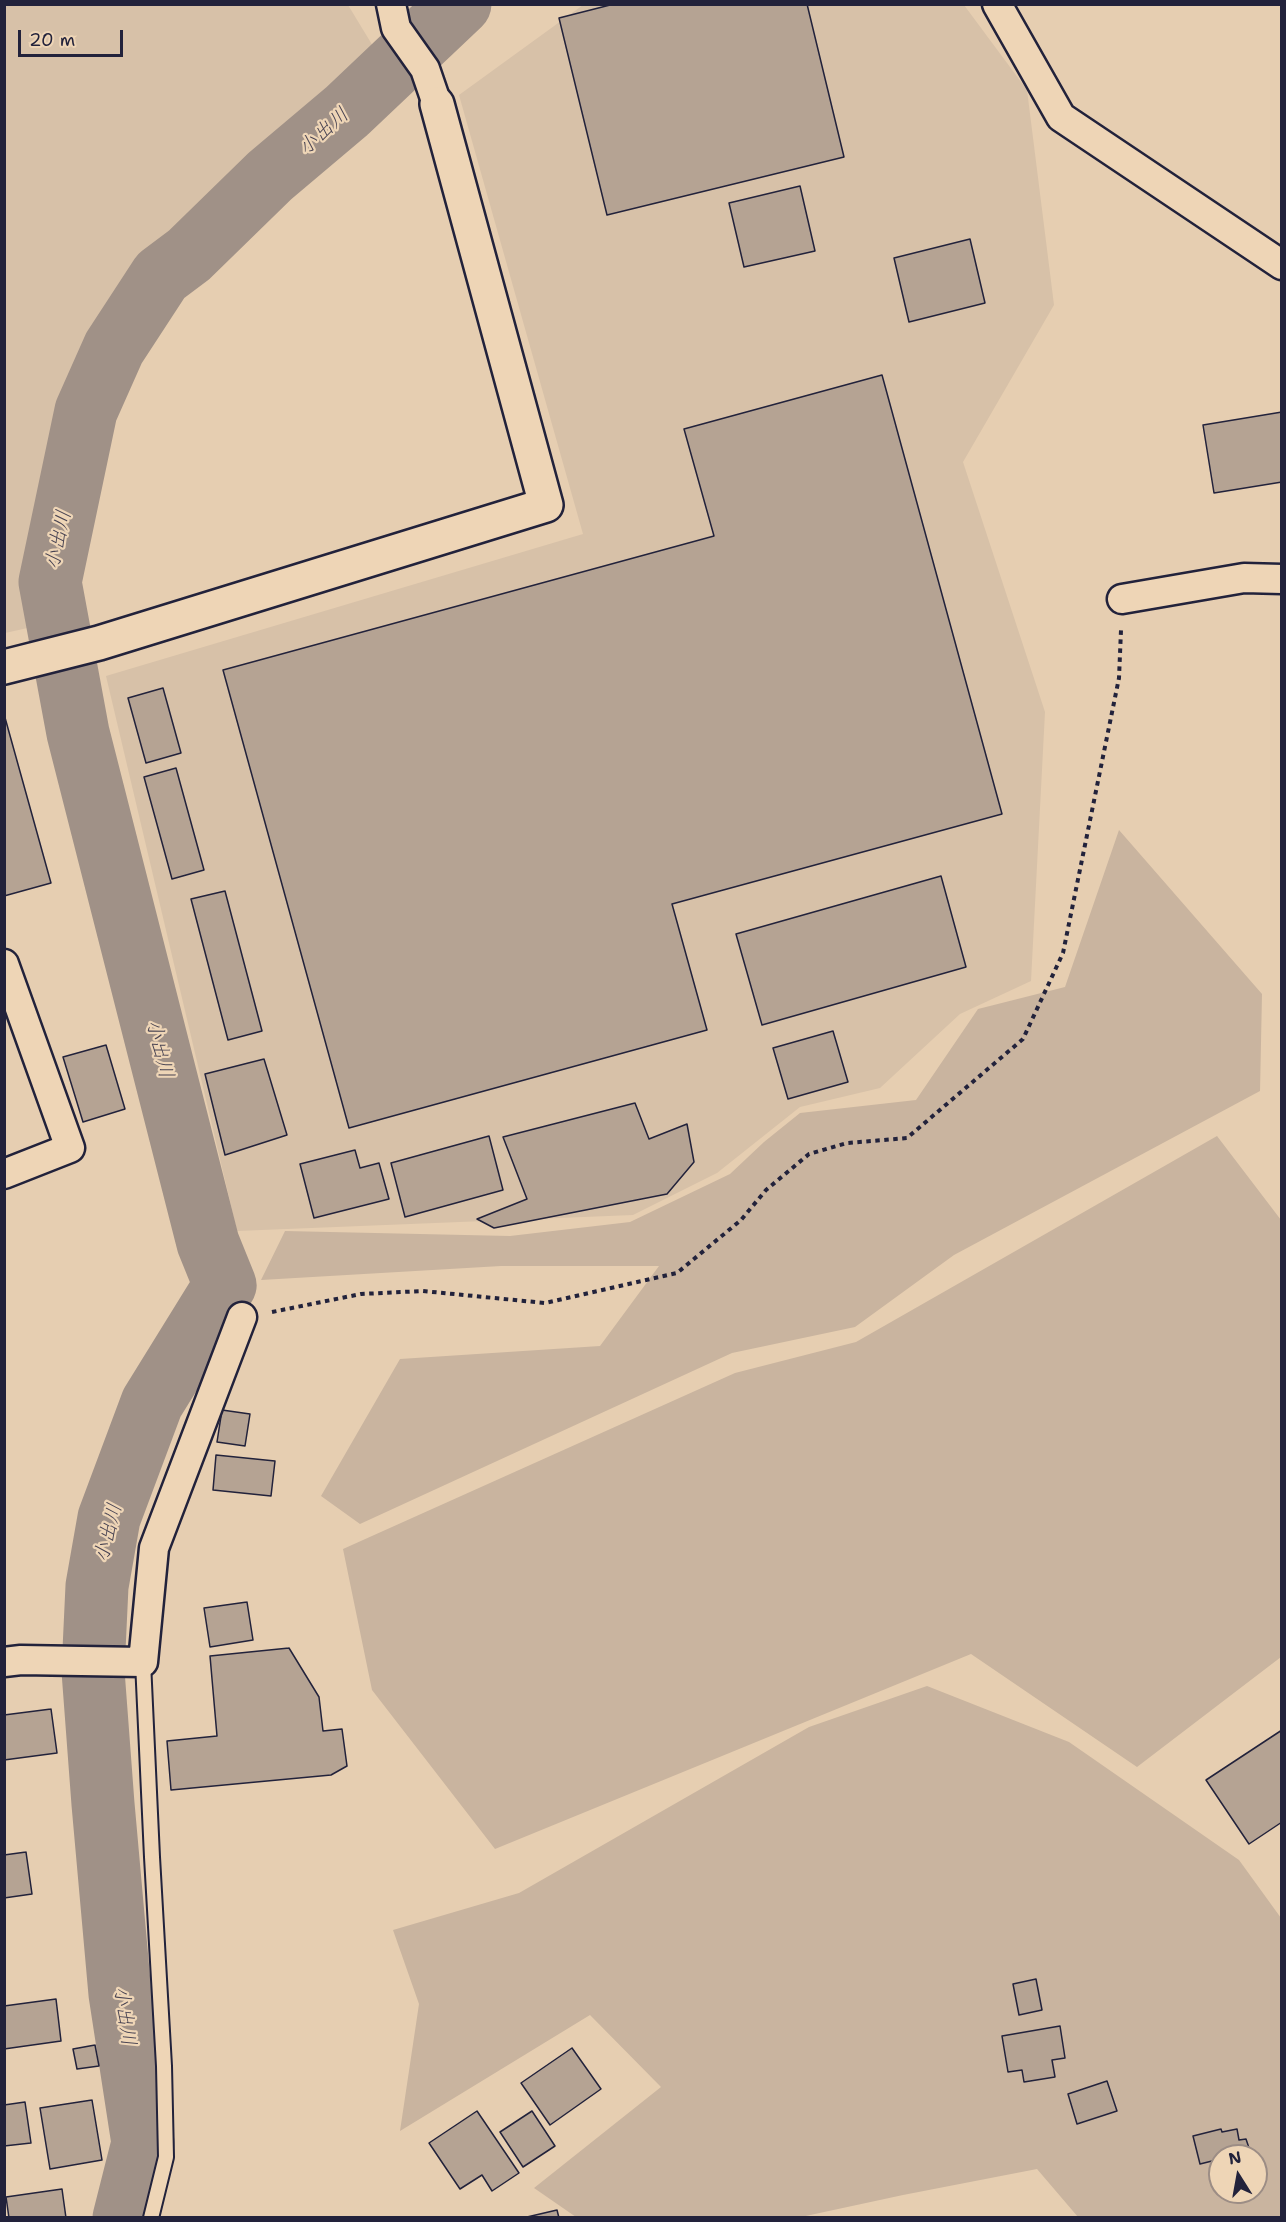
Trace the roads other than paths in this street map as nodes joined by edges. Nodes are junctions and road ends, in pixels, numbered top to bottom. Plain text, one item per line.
1 (997, 4) edge
2 (393, 16) edge
3 (437, 104) joint
4 (1281, 265) edge
5 (1281, 579) edge
6 (1122, 599) road end
7 (4, 667) edge
8 (4, 964) edge
9 (4, 1174) edge
10 (242, 1317) road end
11 (4, 1662) edge
12 (132, 1662) junction
13 (151, 2217) edge

1 - 4 street
2 - 3 street
3 - 7 street
5 - 6 street
8 - 9 street
10 - 12 street
11 - 12 street
12 - 13 lane

